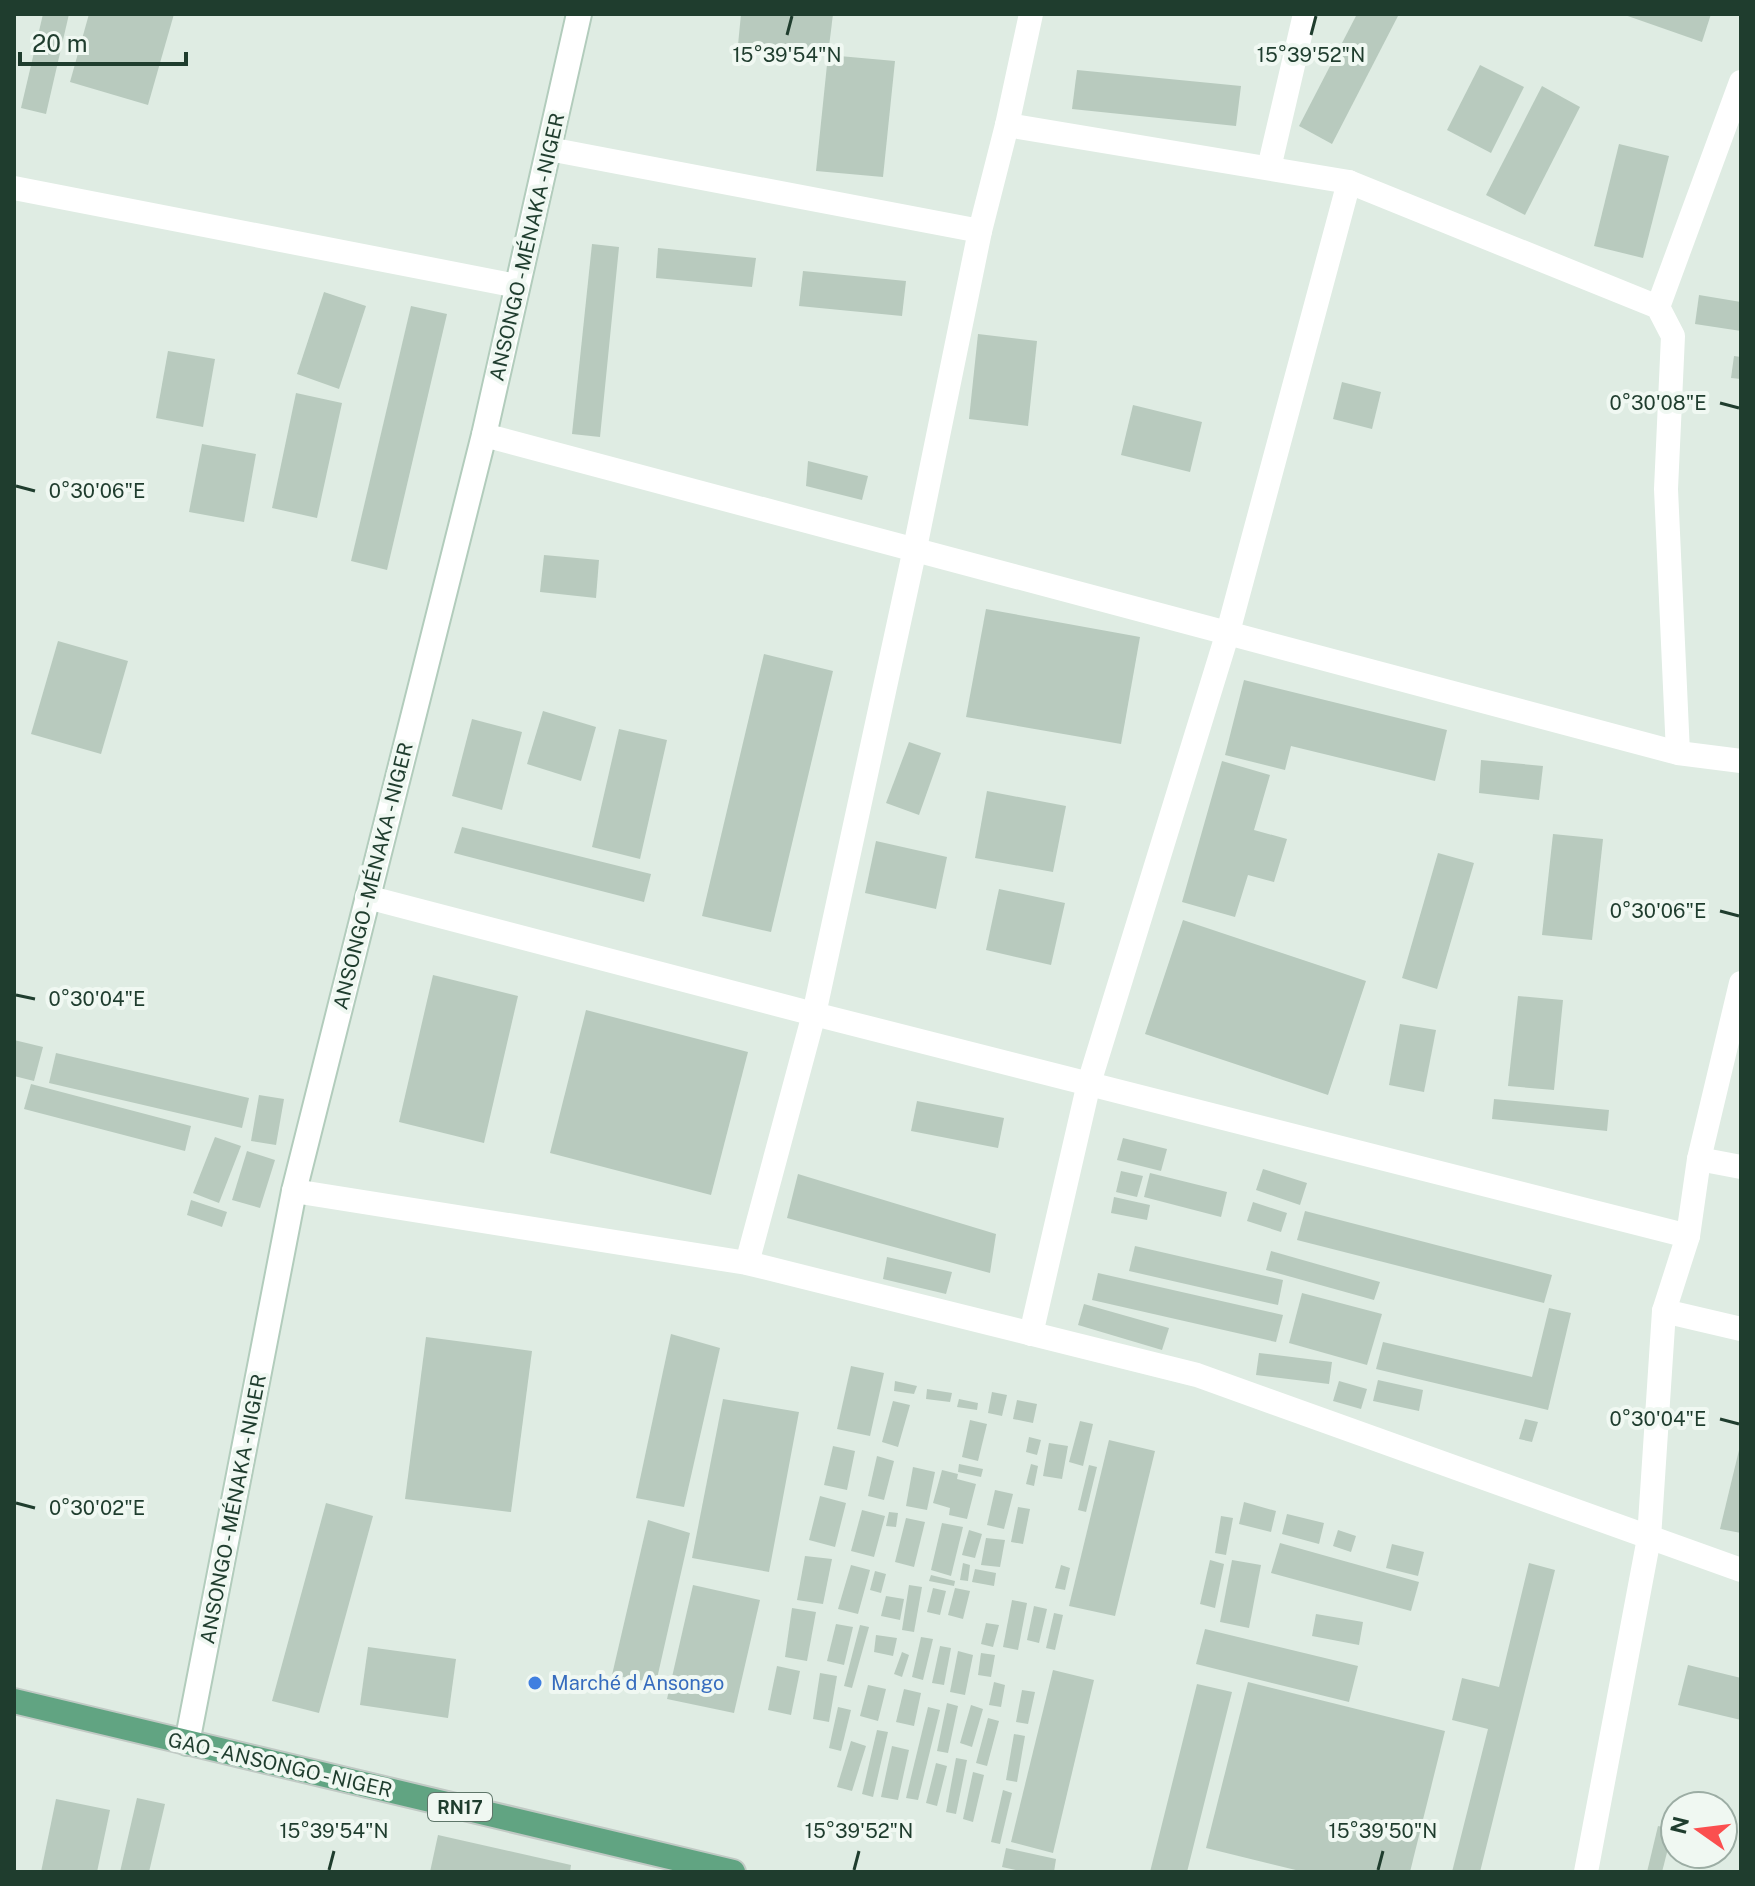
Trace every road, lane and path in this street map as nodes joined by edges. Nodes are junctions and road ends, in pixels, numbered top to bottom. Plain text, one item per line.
1 (579, 14) edge
2 (1031, 14) edge
3 (1305, 14) edge
4 (1741, 82) edge
5 (1007, 125) junction
6 (549, 149) junction
7 (1269, 168) junction
8 (1349, 182) junction
9 (14, 188) edge
10 (980, 231) junction
11 (517, 286) junction
12 (1658, 307) junction
13 (484, 435) junction
14 (914, 553) junction
15 (1228, 632) junction
16 (1678, 753) junction
17 (1741, 761) edge
18 (367, 897) junction
19 (1741, 983) edge
20 (814, 1014) junction
21 (1089, 1083) junction
22 (1699, 1159) junction
23 (1741, 1167) edge
24 (294, 1191) junction
25 (1688, 1236) junction
26 (747, 1263) junction
27 (1664, 1311) junction
28 (1741, 1329) edge
29 (1031, 1334) junction
30 (1649, 1538) junction
31 (1741, 1570) edge
32 (14, 1701) edge
33 (187, 1743) junction
34 (733, 1872) edge
35 (1586, 1872) edge

1 - 6 street, ANSONGO - MÉNAKA - NIGER
2 - 5 street
3 - 7 street
4 - 12 street
5 - 7 street
5 - 10 street
6 - 10 street
6 - 11 street, ANSONGO - MÉNAKA - NIGER
7 - 8 street
8 - 12 street
8 - 15 street
9 - 11 street
10 - 14 street
11 - 13 street, ANSONGO - MÉNAKA - NIGER
12 - 16 street
13 - 14 street
13 - 18 street, ANSONGO - MÉNAKA - NIGER
14 - 15 street
14 - 20 street
15 - 16 street
15 - 21 street
16 - 17 street
18 - 20 street
18 - 24 street, ANSONGO - MÉNAKA - NIGER
19 - 22 street
20 - 21 street
20 - 26 street
21 - 25 street
21 - 29 street
22 - 23 street
22 - 25 street
24 - 26 street
24 - 33 street, ANSONGO - MÉNAKA - NIGER
25 - 27 street
26 - 29 street
27 - 28 street
27 - 30 street
29 - 30 street
30 - 31 street
30 - 35 street
32 - 33 main road, GAO - ANSONGO - NIGER / RN17
33 - 34 main road, GAO - ANSONGO - NIGER / RN17

